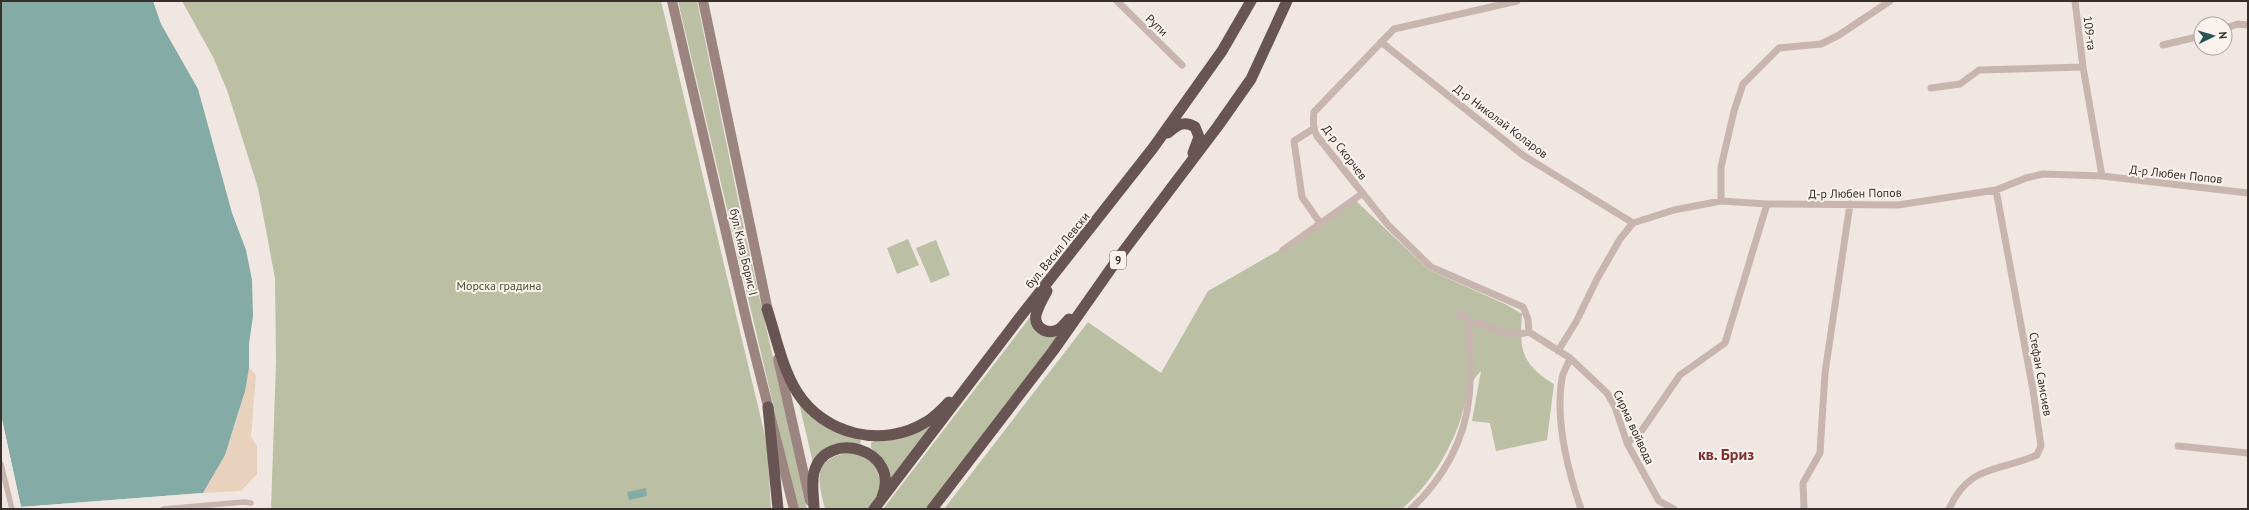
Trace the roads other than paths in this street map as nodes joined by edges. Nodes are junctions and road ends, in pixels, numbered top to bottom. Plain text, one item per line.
1 (672, 1) edge
2 (703, 1) edge
3 (1117, 1) edge
4 (1251, 1) edge
5 (1287, 1) edge
6 (1516, 1) edge
7 (1890, 1) edge
8 (2075, 1) edge
9 (2248, 25) edge
10 (2233, 26) edge
11 (2193, 38) edge
12 (1381, 42) junction
13 (2163, 45) dead end
14 (1182, 65) dead end
15 (2083, 67) junction
16 (1931, 88) dead end
17 (1313, 129) junction
18 (1153, 148) junction
19 (1188, 165) junction
20 (2102, 176) junction
21 (1996, 190) junction
22 (1363, 193) junction
23 (2248, 193) edge
24 (1721, 201) junction
25 (1767, 204) junction
26 (1850, 204) junction
27 (1320, 223) junction
28 (1633, 224) junction
29 (1283, 250) dead end
30 (1056, 272) junction
31 (1090, 298) junction
32 (767, 309) junction
33 (1459, 313) dead end
34 (1469, 321) junction
35 (1529, 332) junction
36 (1558, 351) junction
37 (1570, 358) junction
38 (970, 382) junction
39 (768, 407) junction
40 (1627, 443) junction
41 (2178, 446) dead end
42 (2248, 453) edge
43 (1, 464) edge
44 (251, 504) dead end
45 (878, 505) edge
46 (12, 509) edge
47 (163, 509) edge
48 (778, 509) edge
49 (794, 509) edge
50 (813, 509) edge
51 (932, 509) edge
52 (1411, 509) edge
53 (1581, 509) edge
54 (1674, 509) edge
55 (1804, 509) edge
56 (1950, 509) edge

1 - 39 main road, бул. Княз Борис I
2 - 32 main road, бул. Княз Борис I
3 - 14 street, Рупи
4 - 18 highway, бул. Васил Левски
5 - 19 highway, 9
6 - 12 street, Д-р Скорчев
7 - 24 street
8 - 15 street, 109-та
9 - 10 street
11 - 13 street
12 - 17 street, Д-р Скорчев
12 - 28 street, Д-р Николай Коларов
15 - 16 street
15 - 20 street, 109-та
17 - 22 street, Д-р Скорчев
17 - 27 street
18 - 19 highway
18 - 30 highway, бул. Васил Левски
19 - 31 highway, 9
20 - 21 street, Д-р Любен Попов
20 - 23 street, Д-р Любен Попов
21 - 26 street, Д-р Любен Попов
21 - 56 street, Стефан Самсиев
22 - 27 street
22 - 35 street, Д-р Скорчев
24 - 25 street, Д-р Любен Попов
24 - 28 street, Д-р Любен Попов
25 - 26 street, Д-р Любен Попов
25 - 40 street
26 - 55 street
27 - 29 street
28 - 36 street
30 - 31 highway
30 - 38 highway, бул. Васил Левски
31 - 51 highway, 9
32 - 38 highway
32 - 50 main road, бул. Княз Борис I
33 - 34 street
34 - 35 street
34 - 52 street
35 - 36 street, Сирма войвода
36 - 37 street, Сирма войвода
37 - 40 street, Сирма войвода
37 - 53 street
38 - 45 highway, бул. Васил Левски
39 - 48 highway
39 - 49 main road, бул. Княз Борис I
40 - 54 street, Сирма войвода
41 - 42 street
43 - 46 street
44 - 47 street
45 - 50 highway

